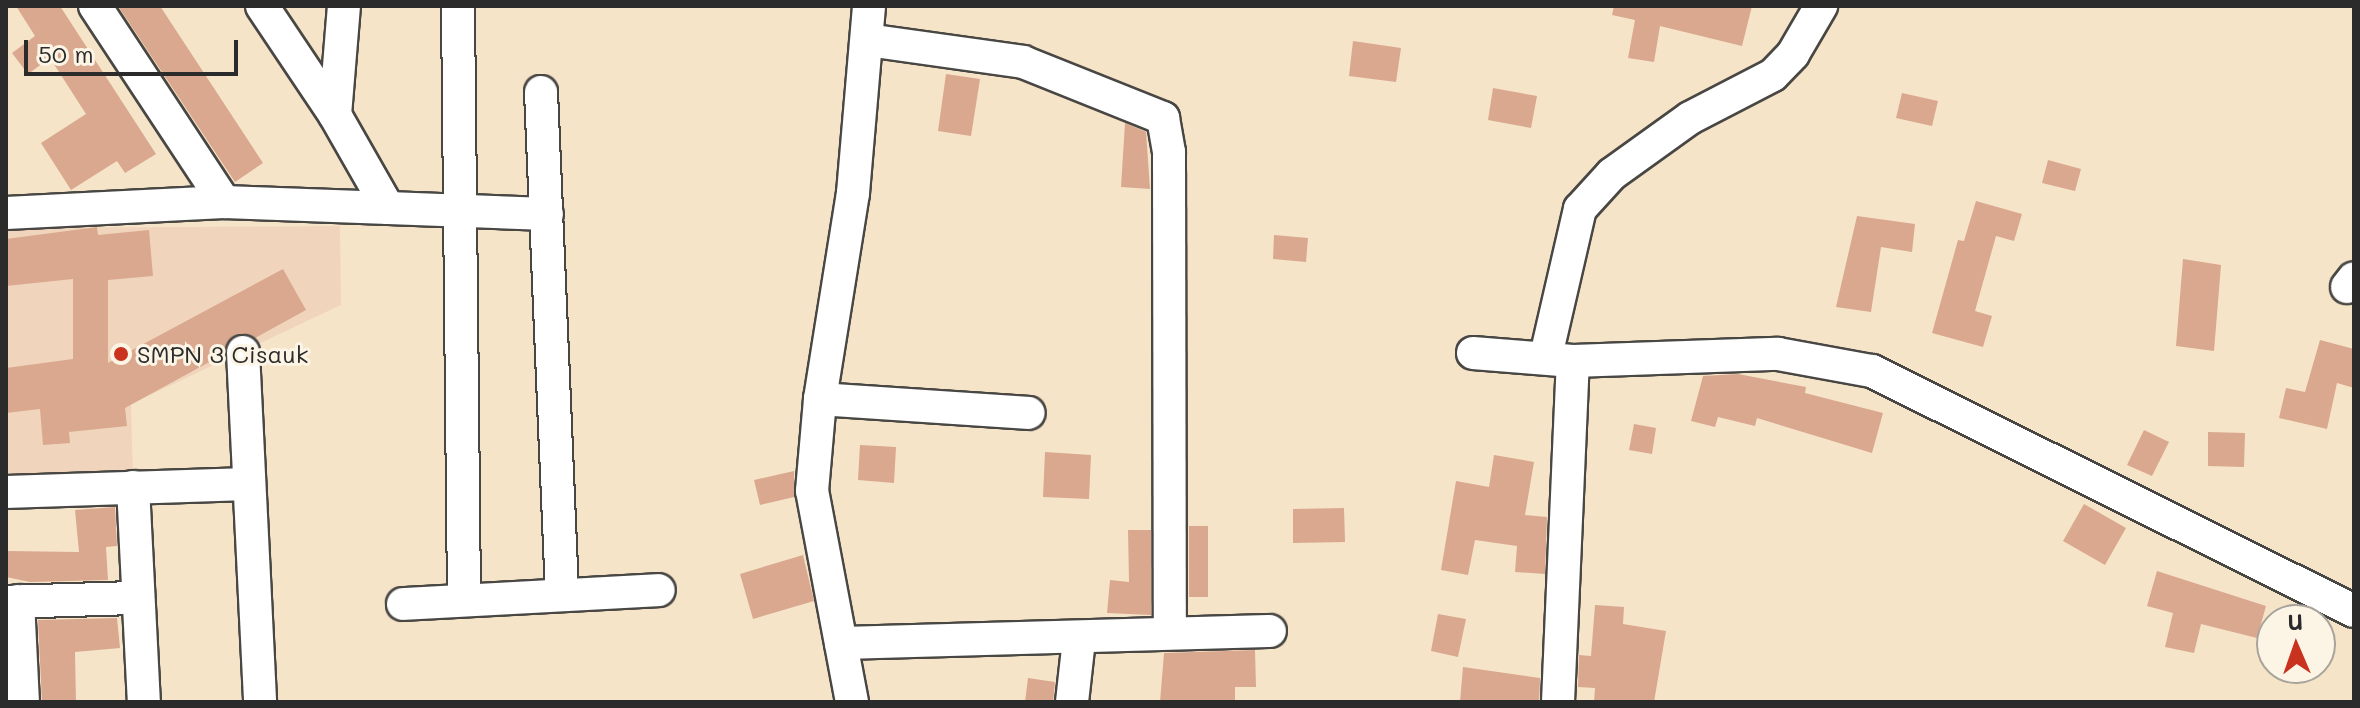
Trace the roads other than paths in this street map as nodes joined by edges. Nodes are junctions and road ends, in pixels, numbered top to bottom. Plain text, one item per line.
1 (95, 6) edge
2 (262, 6) edge
3 (344, 6) edge
4 (458, 6) edge
5 (869, 6) edge
6 (1821, 6) edge
7 (867, 40) junction
8 (541, 92) dead end
9 (335, 115) junction
10 (224, 202) junction
11 (388, 208) junction
12 (461, 212) junction
13 (6, 213) edge
14 (547, 214) junction
15 (243, 352) dead end
16 (1473, 353) dead end
17 (1560, 359) junction
18 (820, 399) junction
19 (1029, 413) dead end
20 (247, 484) junction
21 (133, 487) junction
22 (6, 492) edge
23 (659, 590) dead end
24 (562, 593) junction
25 (136, 598) junction
26 (464, 600) junction
27 (12, 601) edge
28 (403, 604) dead end
29 (2354, 611) edge
30 (1270, 631) dead end
31 (1170, 632) junction
32 (1079, 640) junction
33 (841, 643) junction
34 (23, 702) edge
35 (144, 702) edge
36 (260, 702) edge
37 (852, 702) edge
38 (1072, 702) edge
39 (1558, 702) edge

1 - 10 street
2 - 9 street
3 - 9 street
4 - 12 street
5 - 7 street
6 - 17 street
7 - 18 street
7 - 31 street
8 - 14 street
9 - 11 street
10 - 11 street
10 - 13 street
11 - 12 street
12 - 14 street
12 - 26 street
14 - 24 street
15 - 20 street
16 - 17 street
17 - 29 street
17 - 39 street
18 - 19 street
18 - 33 street
20 - 21 street
20 - 36 street
21 - 22 street
21 - 25 street
23 - 24 street
24 - 26 street
25 - 27 street
25 - 35 street
26 - 28 street
27 - 34 street
30 - 31 street
31 - 32 street
32 - 33 street
32 - 38 street
33 - 37 street

